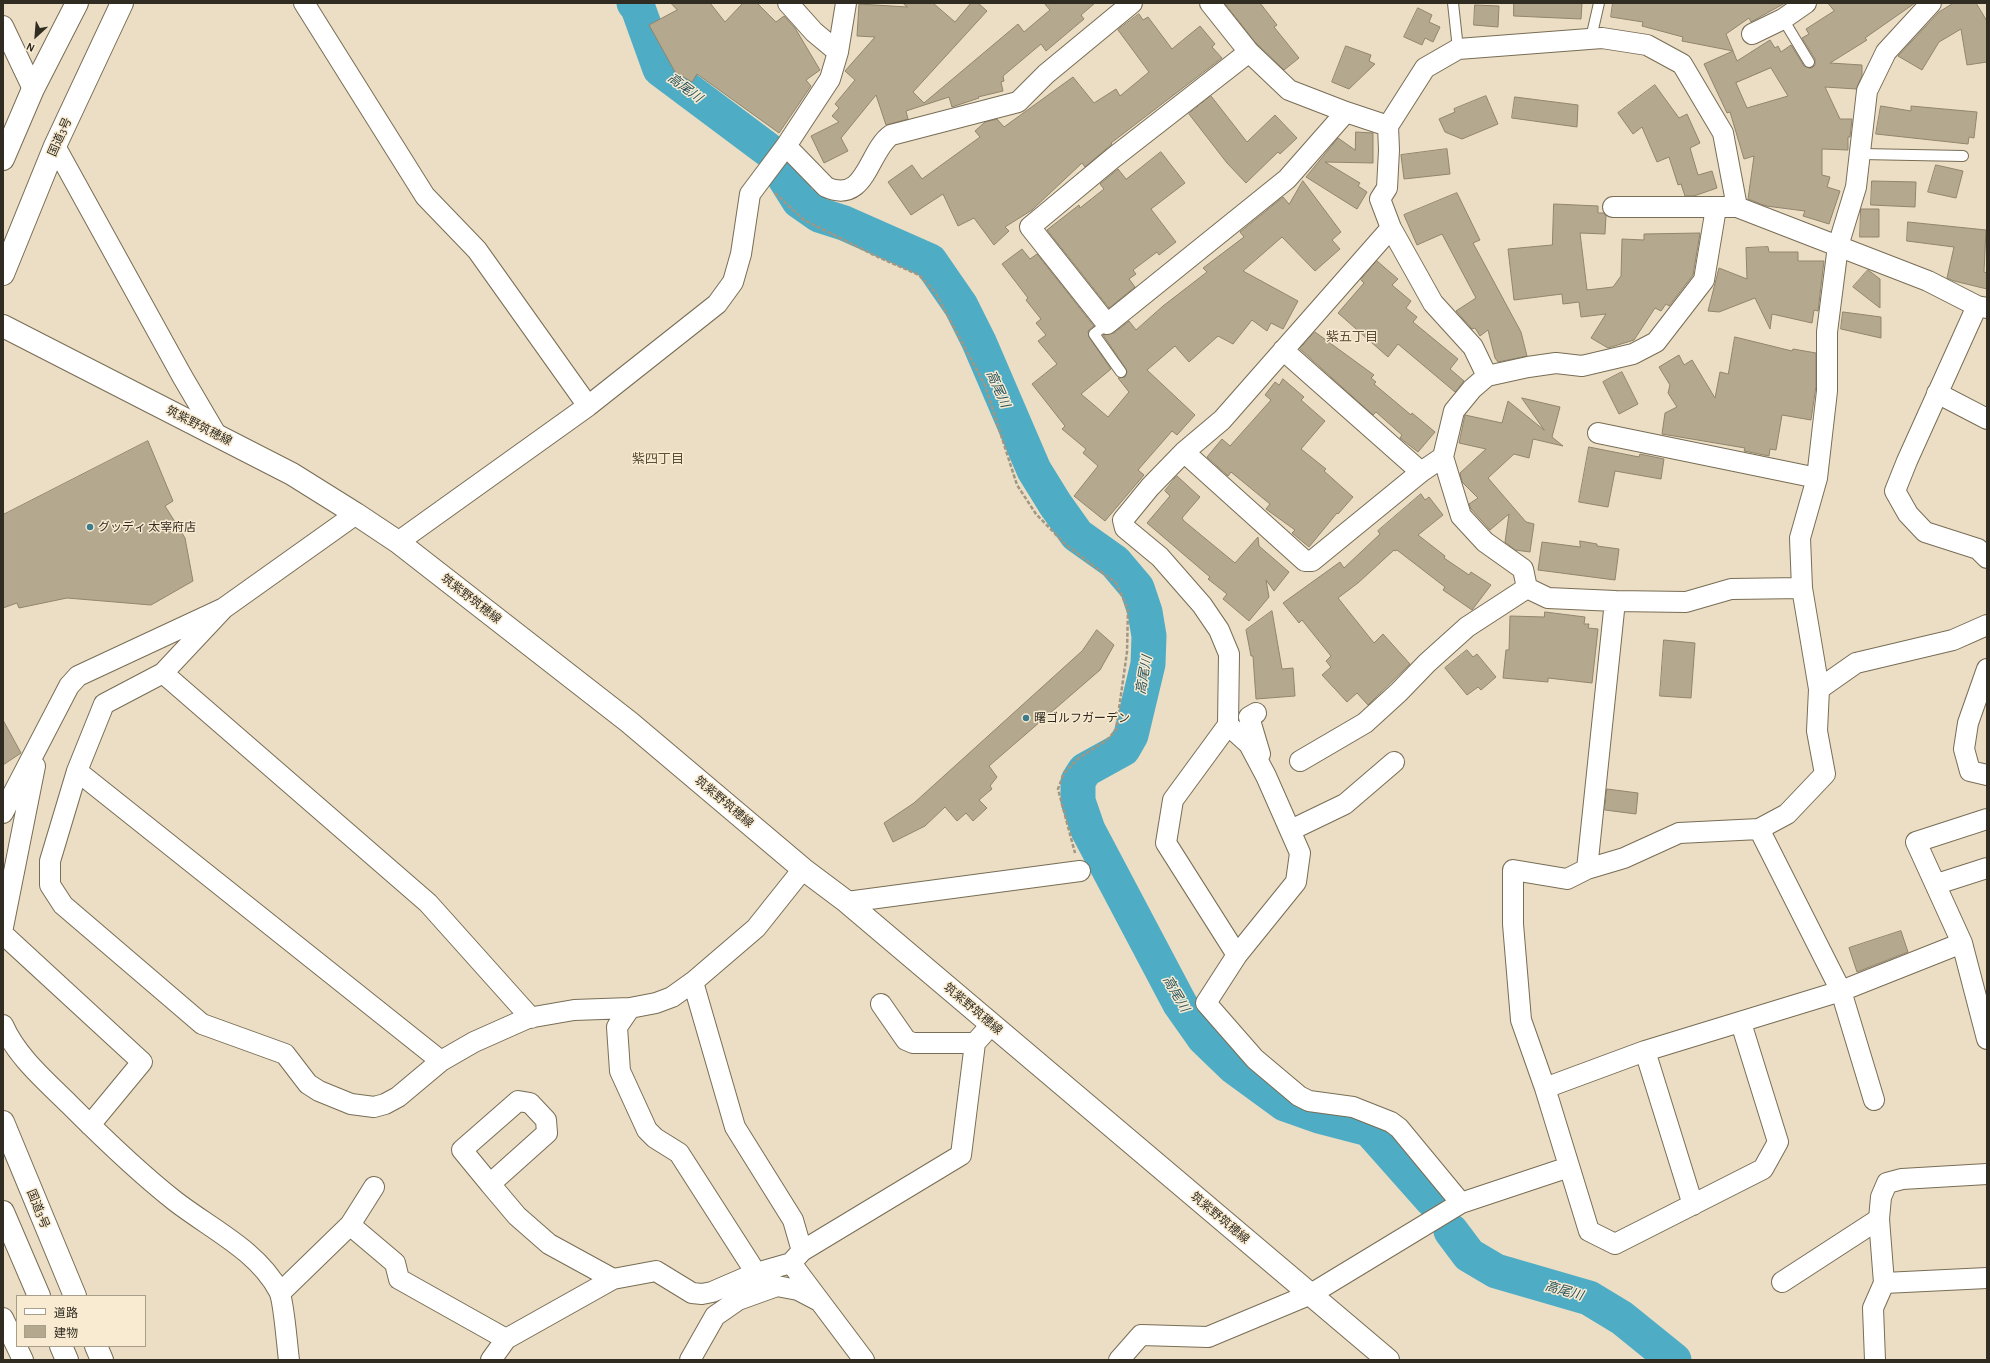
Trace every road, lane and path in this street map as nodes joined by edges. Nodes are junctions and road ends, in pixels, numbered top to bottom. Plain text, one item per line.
1 (77, 3) edge
2 (122, 3) edge
3 (304, 3) edge
4 (788, 3) edge
5 (846, 3) edge
6 (1132, 3) edge
7 (1210, 3) edge
8 (1453, 3) edge
9 (1598, 3) edge
10 (1806, 3) edge
11 (1931, 3) edge
12 (1782, 19) junction
13 (3, 26) edge
14 (1752, 34) dead end
15 (1590, 38) junction
16 (1458, 49) junction
17 (838, 52) junction
18 (1249, 52) junction
19 (1809, 62) dead end
20 (33, 89) junction
21 (1346, 112) junction
22 (1388, 126) junction
23 (55, 146) junction
24 (786, 146) junction
25 (1862, 154) junction
26 (1963, 156) dead end
27 (3, 159) edge
28 (761, 180) junction
29 (1613, 207) dead end
30 (1737, 207) junction
31 (1716, 208) junction
32 (1391, 228) junction
33 (1838, 246) junction
34 (3, 274) edge
35 (1982, 307) edge
36 (1107, 324) junction
37 (3, 326) edge
38 (1283, 350) junction
39 (1121, 372) dead end
40 (1487, 376) junction
41 (1937, 393) junction
42 (588, 406) junction
43 (1987, 419) edge
44 (1598, 433) dead end
45 (216, 434) junction
46 (1184, 452) junction
47 (1442, 457) junction
48 (1421, 472) junction
49 (1817, 478) junction
50 (356, 514) junction
51 (398, 542) junction
52 (1987, 558) edge
53 (1527, 588) junction
54 (1802, 588) junction
55 (1615, 601) junction
56 (224, 608) junction
57 (1987, 625) edge
58 (1987, 669) edge
59 (163, 673) junction
60 (1819, 689) junction
61 (1256, 713) dead end
62 (1228, 725) junction
63 (39, 742) junction
64 (1300, 761) dead end
65 (1394, 762) dead end
66 (77, 771) junction
67 (1987, 775) edge
68 (1266, 776) junction
69 (3, 813) edge
70 (1987, 819) edge
71 (1759, 829) junction
72 (1290, 830) junction
73 (1987, 868) edge
74 (803, 869) junction
75 (1587, 869) junction
76 (1080, 871) joint
77 (1937, 884) junction
78 (847, 902) junction
79 (3, 928) edge
80 (3, 934) edge
81 (1962, 943) junction
82 (1237, 955) junction
83 (693, 982) junction
84 (1841, 991) junction
85 (881, 1004) dead end
86 (630, 1008) junction
87 (531, 1018) junction
88 (1741, 1023) junction
89 (3, 1025) edge
90 (991, 1025) junction
91 (1987, 1039) edge
92 (975, 1043) junction
93 (1645, 1051) junction
94 (441, 1061) junction
95 (1545, 1088) junction
96 (1874, 1100) dead end
97 (3, 1122) edge
98 (90, 1125) junction
99 (1569, 1167) junction
100 (1987, 1174) edge
101 (490, 1184) dead end
102 (374, 1187) dead end
103 (1461, 1203) junction
104 (1693, 1205) junction
105 (3, 1212) edge
106 (1879, 1219) junction
107 (350, 1225) junction
108 (797, 1257) junction
109 (756, 1273) junction
110 (1987, 1278) edge
111 (613, 1279) junction
112 (1782, 1282) dead end
113 (1884, 1283) junction
114 (280, 1293) junction
115 (1311, 1294) junction
116 (39, 1295) edge
117 (75, 1295) edge
118 (820, 1301) junction
119 (3, 1318) edge
120 (506, 1339) junction
121 (16, 1345) edge
122 (17, 1347) edge
123 (61, 1347) edge
124 (96, 1347) edge
125 (23, 1360) edge
126 (67, 1360) edge
127 (102, 1360) edge
128 (289, 1360) edge
129 (491, 1360) edge
130 (690, 1360) edge
131 (864, 1360) edge
132 (1119, 1360) edge
133 (1388, 1360) edge
134 (1875, 1360) edge

1 - 20 main road
2 - 23 main road, 国道3号
3 - 42 street
4 - 17 street
5 - 17 street
6 - 24 street
7 - 18 street
8 - 16 lane
9 - 15 lane
10 - 12 street
11 - 25 street
12 - 14 street
12 - 19 lane
13 - 20 street
15 - 16 street
15 - 30 street
16 - 22 street
17 - 24 street
18 - 21 street
18 - 36 street
20 - 27 main road
21 - 22 street
21 - 36 street
22 - 32 street
23 - 34 main road, 国道3号
23 - 45 street
24 - 28 street
25 - 26 lane
25 - 33 street
28 - 42 street
28 - 76 path
29 - 31 street
30 - 31 street
30 - 33 street
31 - 40 street
32 - 38 street
32 - 40 street
33 - 35 street
33 - 49 street
35 - 41 street
36 - 39 lane
37 - 45 main road, 筑紫野筑穂線
38 - 46 street
38 - 48 street
40 - 47 street
41 - 43 street
41 - 52 street
42 - 51 street
44 - 49 street
45 - 50 main road, 筑紫野筑穂線
46 - 48 street
46 - 62 street
47 - 48 street
47 - 53 street
49 - 54 street
50 - 51 main road, 筑紫野筑穂線
50 - 56 street
51 - 74 main road, 筑紫野筑穂線
53 - 55 street
53 - 64 street
54 - 55 street
54 - 60 street
55 - 75 street
56 - 59 street
56 - 63 street
57 - 60 street
58 - 67 street
59 - 66 street
59 - 87 street
60 - 71 street
61 - 68 street
62 - 68 street
62 - 82 street
63 - 69 street
63 - 79 street
65 - 72 street
66 - 94 street
66 - 94 street
68 - 72 street
70 - 77 street
71 - 75 street
71 - 84 street
72 - 82 street
73 - 77 street
74 - 78 main road, 筑紫野筑穂線
74 - 83 street
75 - 95 street
76 - 78 street
77 - 81 street
78 - 90 main road, 筑紫野筑穂線
80 - 98 street
81 - 84 street
81 - 91 street
82 - 103 street
83 - 86 street
83 - 108 street
84 - 88 street
84 - 96 street
85 - 92 street
86 - 87 street
86 - 109 street
87 - 94 street
88 - 93 street
88 - 104 street
89 - 98 street
90 - 92 street
90 - 115 main road, 筑紫野筑穂線
92 - 108 street
93 - 95 street
93 - 104 street
95 - 99 street
97 - 117 main road, 国道3号
98 - 114 street
99 - 103 street
99 - 104 street
100 - 106 street
101 - 111 street
102 - 107 street
103 - 115 street
105 - 116 main road
106 - 112 street
106 - 113 street
107 - 114 street
107 - 120 street
108 - 109 street
108 - 118 street
109 - 111 street
110 - 113 street
111 - 120 street
113 - 134 street
114 - 128 street
115 - 132 street
115 - 133 main road, 筑紫野筑穂線
118 - 130 street
118 - 131 street
119 - 121 street
120 - 129 street
122 - 125 street
123 - 126 main road
124 - 127 main road

